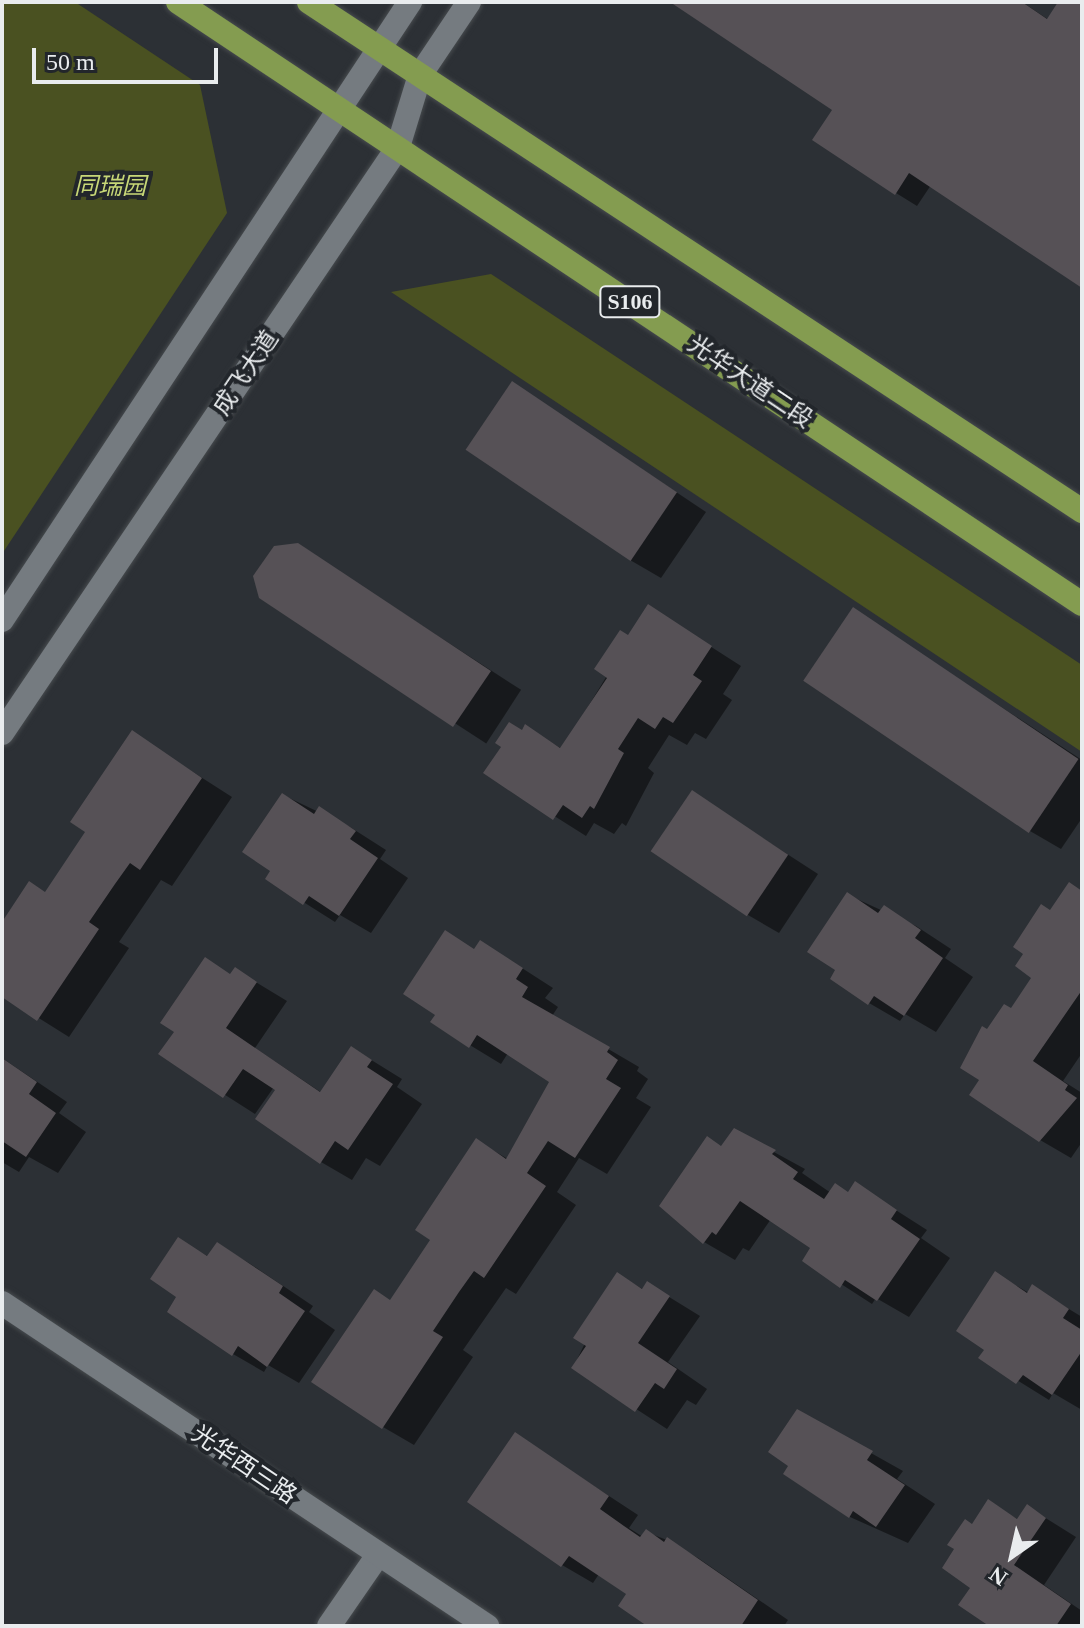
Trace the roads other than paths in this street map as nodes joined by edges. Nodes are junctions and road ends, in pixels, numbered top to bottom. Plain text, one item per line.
1 (178, 2) edge
2 (309, 2) edge
3 (410, 2) edge
4 (469, 2) edge
5 (380, 48) junction
6 (420, 75) junction
7 (339, 109) junction
8 (398, 147) junction
9 (1082, 511) edge
10 (1082, 604) edge
11 (2, 620) edge
12 (2, 733) edge
13 (2, 1303) edge
14 (378, 1555) junction
15 (329, 1626) edge
16 (487, 1626) edge

1 - 7 main road, 光华大道二段 / S106
2 - 5 main road
3 - 5 main road
4 - 6 main road, 成飞大道
5 - 6 main road
5 - 7 main road
6 - 8 main road, 成飞大道
6 - 9 main road
7 - 8 main road, 光华大道二段 / S106
7 - 11 main road
8 - 10 main road, 光华大道二段 / S106
8 - 12 main road, 成飞大道
13 - 14 main road, 光华西三路
14 - 15 main road
14 - 16 main road, 光华西三路

